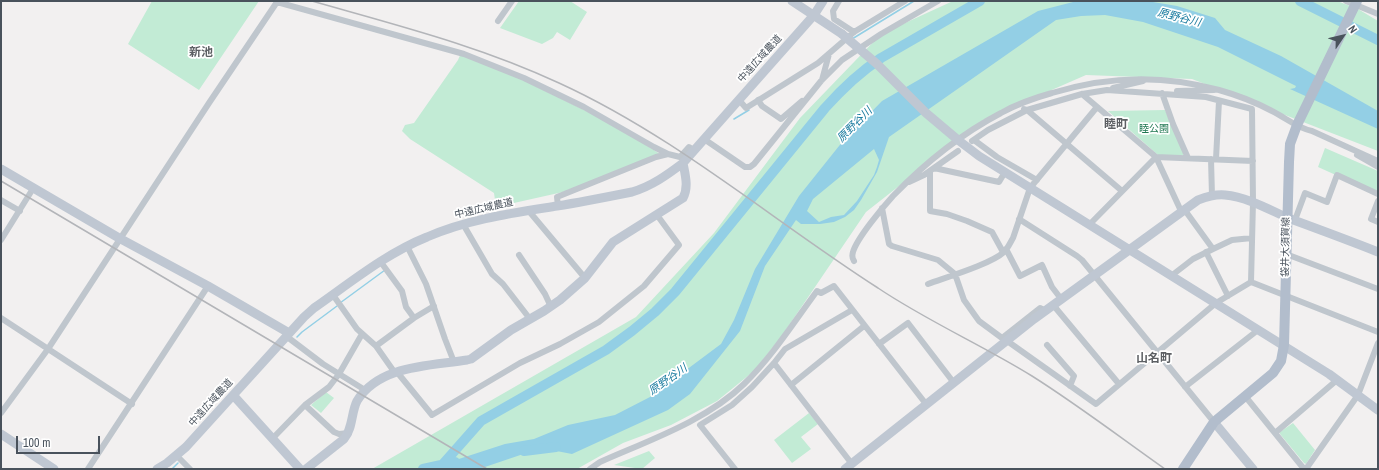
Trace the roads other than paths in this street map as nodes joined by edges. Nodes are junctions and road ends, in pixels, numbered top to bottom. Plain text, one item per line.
1 (512, 1) edge
2 (792, 1) edge
3 (823, 1) edge
4 (840, 1) edge
5 (905, 1) edge
6 (938, 1) edge
7 (1353, 4) edge
8 (1378, 14) edge
9 (814, 15) junction
10 (498, 22) dead end
11 (854, 32) junction
12 (829, 53) junction
13 (1152, 79) junction
14 (821, 81) junction
15 (1107, 90) junction
16 (1220, 90) junction
17 (814, 91) junction
18 (1162, 93) junction
19 (1082, 94) junction
20 (739, 100) junction
21 (758, 100) junction
22 (1219, 101) junction
23 (1097, 107) junction
24 (1027, 110) junction
25 (1001, 112) junction
26 (1297, 126) junction
27 (704, 139) junction
28 (958, 140) junction
29 (1067, 144) junction
30 (1350, 149) junction
31 (694, 150) junction
32 (958, 151) dead end
33 (668, 154) junction
34 (1156, 157) junction
35 (1188, 158) junction
36 (1214, 159) junction
37 (1253, 161) junction
38 (1378, 161) edge
39 (684, 162) junction
40 (1378, 166) edge
41 (1, 168) edge
42 (932, 170) junction
43 (1005, 172) junction
44 (1037, 180) junction
45 (906, 183) junction
46 (34, 187) junction
47 (1030, 188) junction
48 (1122, 191) junction
49 (1378, 194) edge
50 (1212, 196) junction
51 (1, 200) edge
52 (1378, 201) edge
53 (1253, 202) junction
54 (558, 206) junction
55 (882, 208) junction
56 (528, 210) junction
57 (1182, 210) junction
58 (20, 211) junction
59 (657, 215) junction
60 (1019, 219) junction
61 (1291, 219) junction
62 (1378, 222) edge
63 (463, 224) junction
64 (1089, 225) junction
65 (119, 238) junction
66 (1252, 238) junction
67 (1, 240) edge
68 (407, 246) junction
69 (1213, 249) junction
70 (1129, 250) junction
71 (1005, 251) junction
72 (1206, 252) junction
73 (1378, 252) edge
74 (1286, 254) junction
75 (519, 255) dead end
76 (380, 261) junction
77 (854, 261) dead end
78 (955, 274) junction
79 (1094, 276) junction
80 (1171, 276) junction
81 (585, 278) junction
82 (1251, 282) junction
83 (928, 284) dead end
84 (208, 286) junction
85 (1378, 289) edge
86 (333, 295) junction
87 (1228, 296) junction
88 (1286, 296) junction
89 (1062, 300) junction
90 (1216, 303) junction
91 (434, 306) junction
92 (551, 307) junction
93 (1050, 308) junction
94 (852, 310) junction
95 (1, 318) edge
96 (414, 318) junction
97 (530, 319) junction
98 (864, 326) junction
99 (1258, 330) junction
100 (1378, 332) edge
101 (288, 334) junction
102 (362, 334) junction
103 (1010, 343) dead end
104 (1378, 343) edge
105 (879, 344) junction
106 (1047, 345) dead end
107 (1284, 345) junction
108 (376, 346) junction
109 (48, 349) junction
110 (1156, 352) junction
111 (1376, 353) edge
112 (454, 362) junction
113 (774, 363) junction
114 (396, 372) junction
115 (339, 374) junction
116 (1337, 380) junction
117 (954, 383) junction
118 (1119, 384) junction
119 (791, 385) junction
120 (1070, 386) junction
121 (1185, 387) junction
122 (365, 390) junction
123 (233, 395) junction
124 (1358, 395) junction
125 (1245, 396) junction
126 (132, 404) junction
127 (926, 404) junction
128 (305, 405) junction
129 (1378, 410) edge
130 (1, 413) edge
131 (1214, 422) junction
132 (349, 433) junction
133 (1, 434) edge
134 (1275, 434) junction
135 (272, 439) junction
136 (177, 456) junction
137 (849, 466) edge
138 (54, 469) edge
139 (88, 469) edge
140 (157, 469) edge
141 (190, 469) edge
142 (300, 469) edge
143 (306, 469) edge
144 (590, 469) edge
145 (735, 469) edge
146 (1183, 469) edge
147 (1253, 469) edge
148 (1305, 469) edge

1 - 10 street
2 - 9 street
3 - 9 street, 中遠広域農道
4 - 11 street
5 - 11 street
6 - 14 street
7 - 8 street
7 - 26 main road, 袋井大須賀線
9 - 20 street, 中遠広域農道
9 - 28 street, bridge
11 - 12 street
12 - 14 street
12 - 21 street
13 - 15 street
13 - 16 street
13 - 25 street
14 - 17 street
15 - 18 street
15 - 19 street
16 - 18 street
16 - 26 street
17 - 21 street
17 - 27 street
18 - 22 street
18 - 35 street
19 - 23 street
19 - 24 street
20 - 21 street
20 - 27 street, 中遠広域農道
22 - 36 street
22 - 37 street
23 - 29 street
23 - 34 street
24 - 25 street
24 - 29 street
24 - 44 street
25 - 28 street
26 - 30 street
26 - 61 main road, 袋井大須賀線
27 - 31 street, 中遠広域農道
28 - 43 street
28 - 45 street
29 - 44 street
29 - 48 street
30 - 38 street
30 - 40 street
31 - 33 street
31 - 39 street, 中遠広域農道
32 - 42 street
33 - 54 street
33 - 65 street
34 - 35 street
34 - 48 street
34 - 57 street
35 - 36 street
36 - 37 street
36 - 50 street
37 - 53 street
39 - 54 street, 中遠広域農道
39 - 59 street
41 - 46 street
42 - 43 street
42 - 45 street
42 - 71 street
43 - 47 street
44 - 47 street
45 - 55 street
46 - 58 street
46 - 65 street
47 - 60 street
47 - 64 street
48 - 64 street
49 - 61 street
50 - 53 street
50 - 57 street
51 - 58 street
52 - 62 street
53 - 61 street
53 - 66 street
54 - 56 street, 中遠広域農道
55 - 77 street
55 - 78 street
56 - 63 street, 中遠広域農道
56 - 81 street
57 - 69 street
57 - 70 street
58 - 67 street
59 - 81 street
59 - 114 street
60 - 71 street
60 - 79 street
61 - 73 street
61 - 74 main road, 袋井大須賀線
63 - 68 street, 中遠広域農道
63 - 97 street
64 - 70 street
65 - 84 street
65 - 109 street
66 - 69 street
66 - 82 street
68 - 76 street, 中遠広域農道
68 - 91 street
69 - 72 street
70 - 79 street
70 - 80 street
71 - 78 street
71 - 89 street
72 - 80 street
72 - 87 street
74 - 85 street
74 - 88 main road, 袋井大須賀線
75 - 92 street
76 - 86 street, 中遠広域農道
76 - 96 street
78 - 83 street
78 - 93 street
79 - 89 street
79 - 110 street
80 - 90 street
81 - 92 street
82 - 87 street
82 - 88 street
84 - 101 street
84 - 126 street
86 - 101 street, 中遠広域農道
86 - 102 street
87 - 90 street
88 - 100 street
88 - 107 main road, 袋井大須賀線
89 - 93 street
90 - 99 street
90 - 110 street
91 - 96 street
91 - 112 street
92 - 97 street
93 - 117 street
93 - 118 street
94 - 98 street
94 - 113 street
94 - 144 street
95 - 109 street
96 - 108 street
97 - 112 street
98 - 105 street
98 - 119 street
99 - 107 street
99 - 121 street
101 - 115 street
101 - 123 street, 中遠広域農道
102 - 108 street
102 - 115 street
103 - 120 street
104 - 111 street
105 - 117 street
105 - 127 street
106 - 120 street
107 - 116 street
107 - 125 main road, 袋井大須賀線
108 - 114 street
109 - 126 street
109 - 130 street
110 - 118 street
110 - 121 street
111 - 124 street
112 - 114 street
113 - 119 street
113 - 145 street
114 - 122 street
115 - 122 street
115 - 128 street
116 - 124 street
116 - 134 street
117 - 127 street
118 - 120 street
119 - 137 street
121 - 131 street
122 - 132 street
123 - 135 street
123 - 136 street, 中遠広域農道
124 - 129 street
124 - 148 street
125 - 131 main road, 袋井大須賀線
125 - 134 street
126 - 139 street
127 - 137 street
128 - 132 street
128 - 135 street
131 - 146 main road, 袋井大須賀線
131 - 147 street
132 - 143 street
133 - 138 street
134 - 148 street
135 - 142 street
136 - 140 street, 中遠広域農道
136 - 141 street

